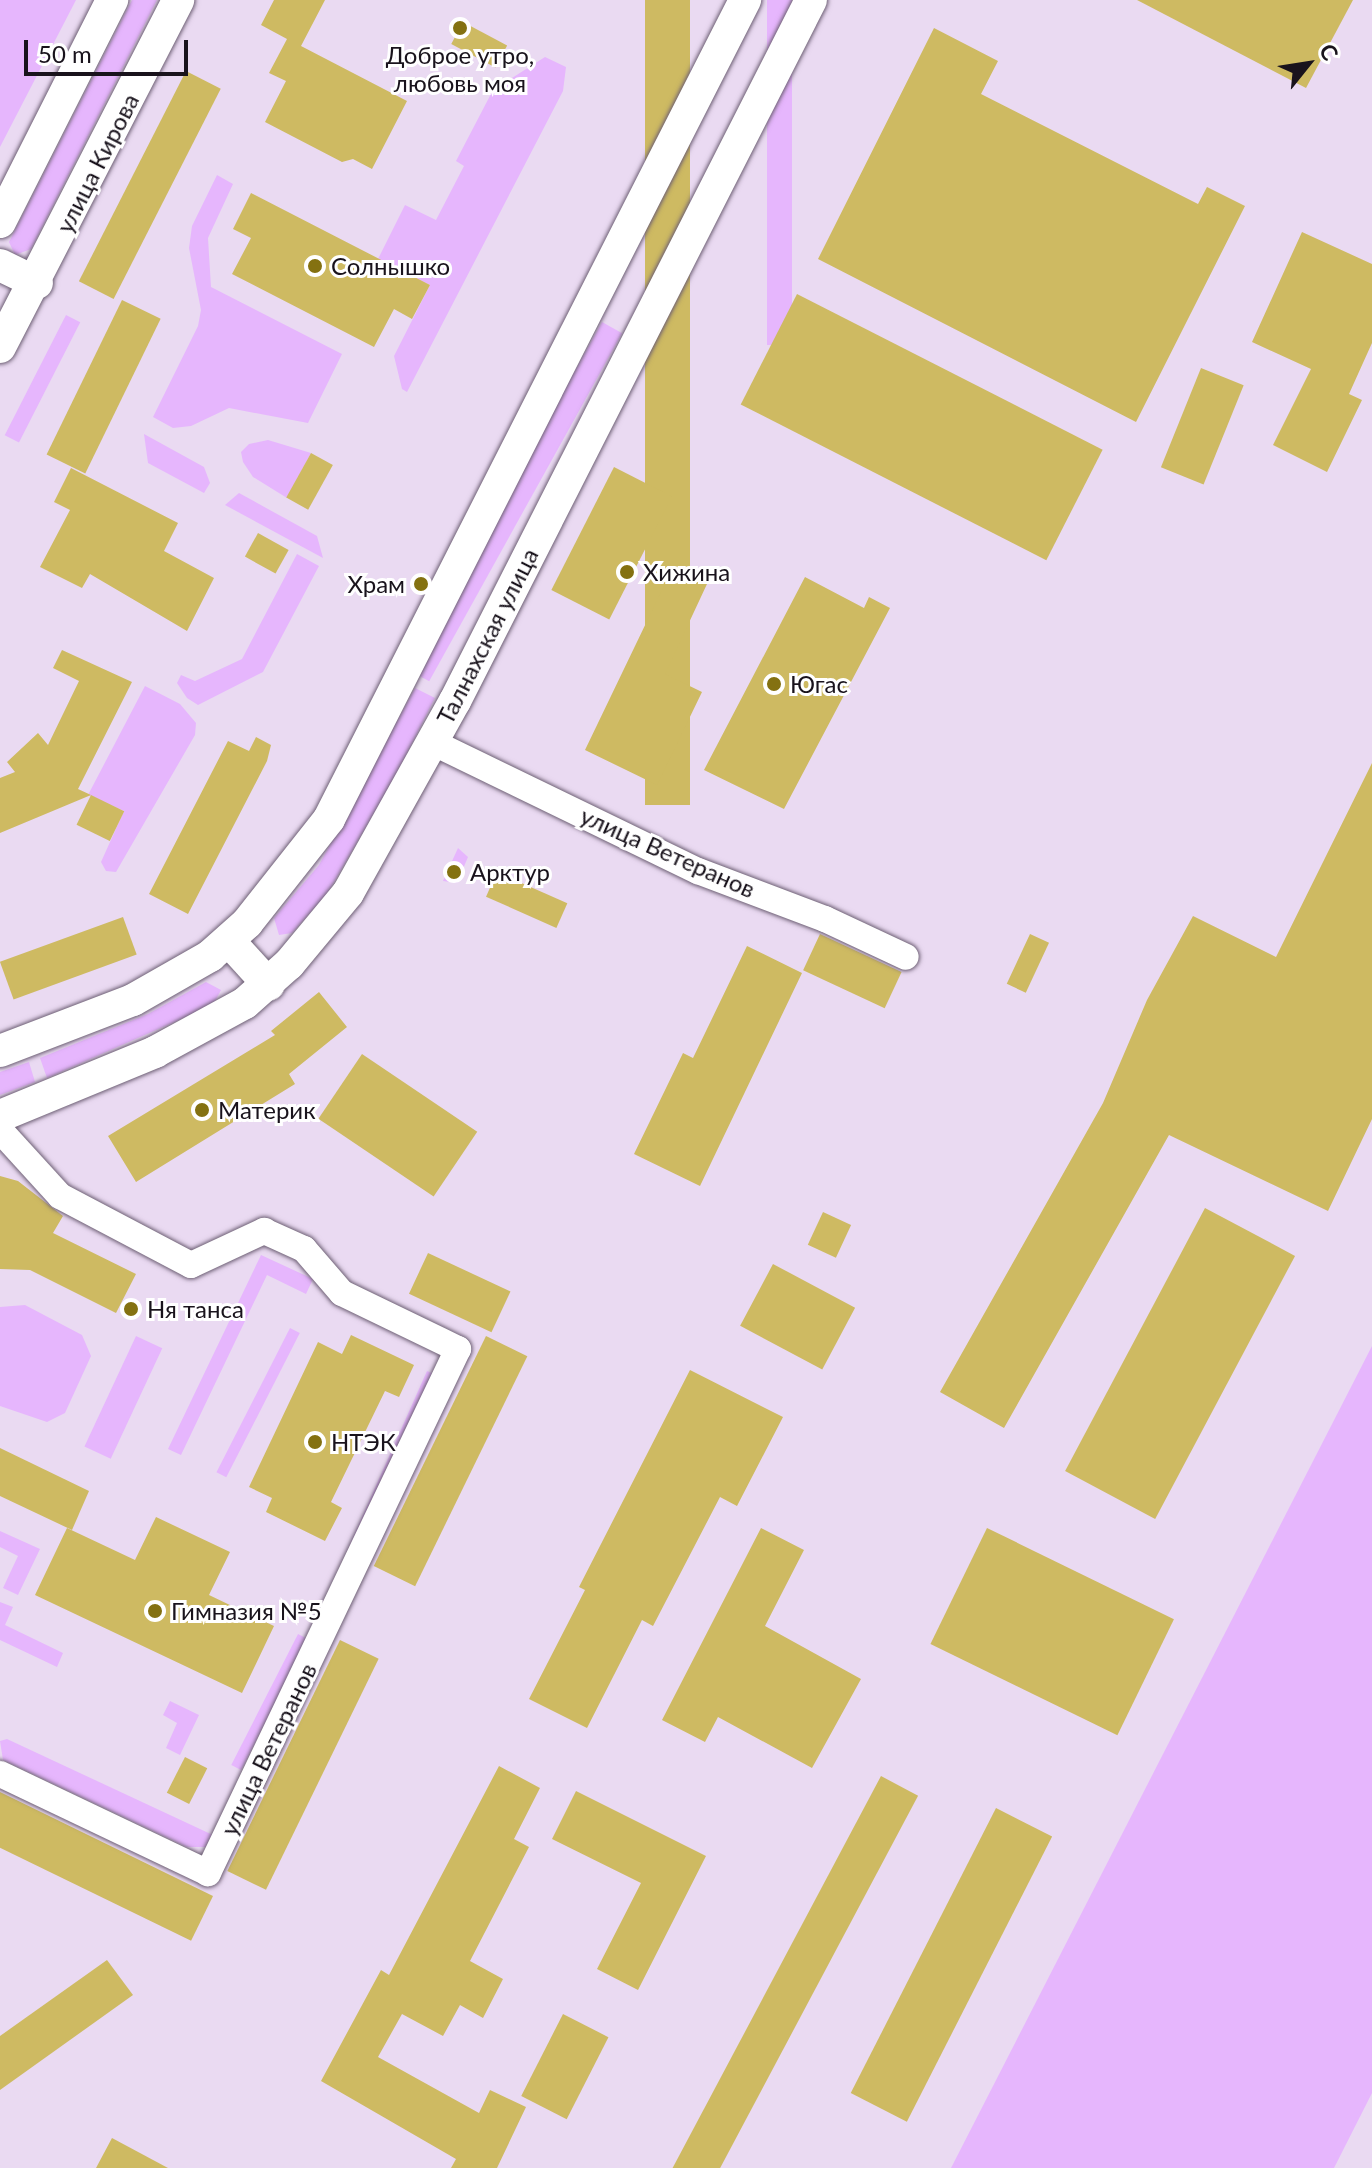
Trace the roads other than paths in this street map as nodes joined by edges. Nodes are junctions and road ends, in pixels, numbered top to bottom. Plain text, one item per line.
1 (112, 0) edge
2 (178, 0) edge
3 (745, 0) edge
4 (811, 0) edge
5 (0, 222) edge
6 (0, 265) edge
7 (37, 283) junction
8 (0, 347) edge
9 (432, 742) junction
10 (229, 941) junction
11 (906, 957) dead end
12 (269, 985) junction
13 (0, 1051) edge
14 (0, 1116) edge
15 (0, 1130) edge
16 (0, 1774) edge

1 - 5 street
2 - 7 street, улица Кирова
3 - 10 street
4 - 9 street, Талнахская улица
6 - 7 street
7 - 8 street, улица Кирова
9 - 11 street, улица Ветеранов
9 - 12 street, Талнахская улица
10 - 12 street
10 - 13 street
12 - 14 street, Талнахская улица
15 - 16 street, улица Ветеранов

